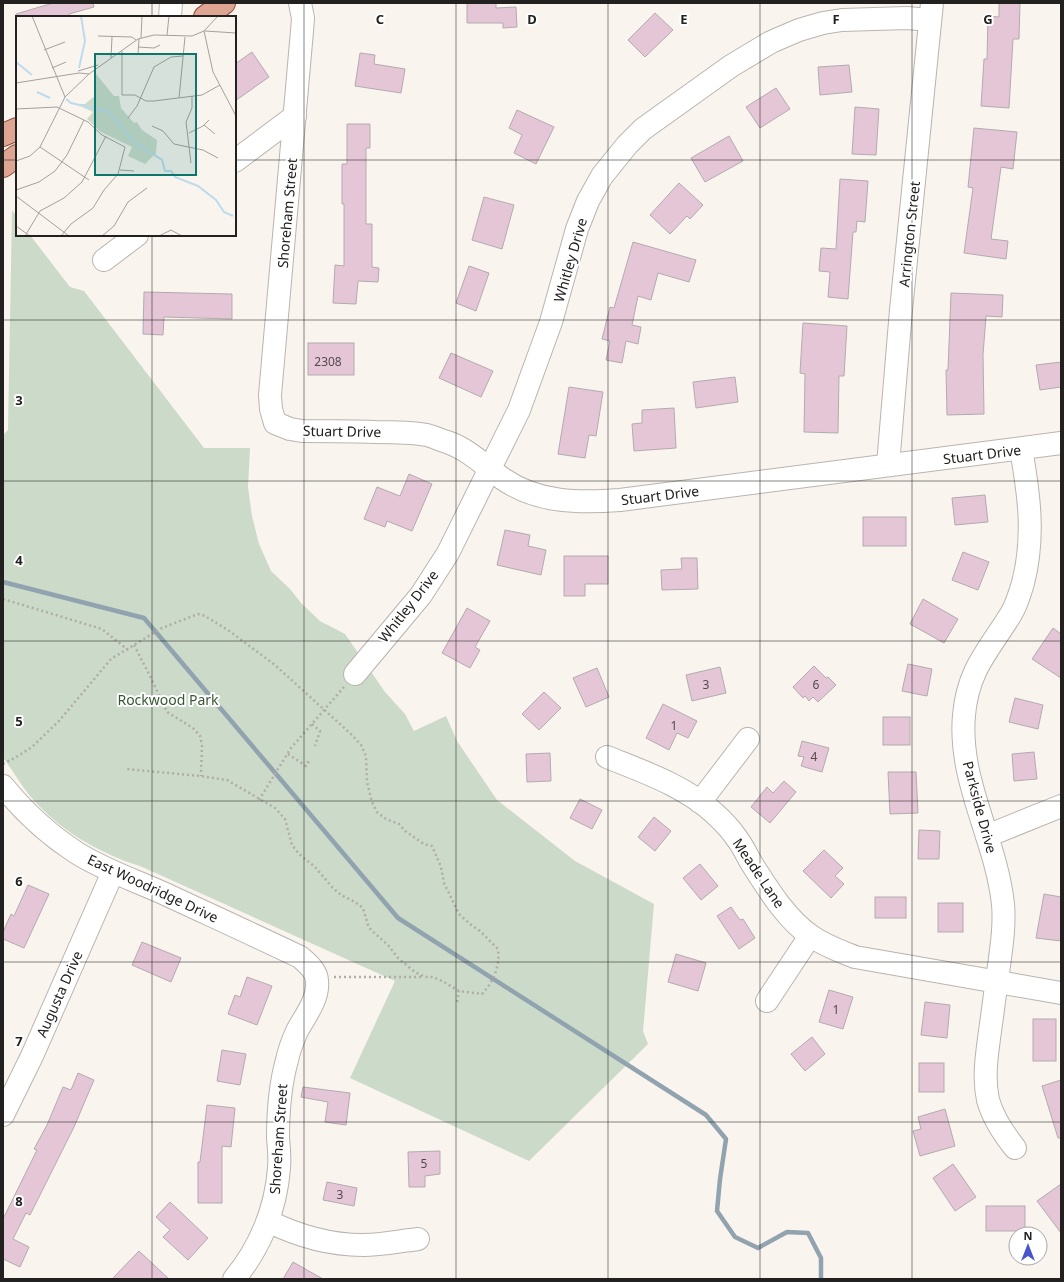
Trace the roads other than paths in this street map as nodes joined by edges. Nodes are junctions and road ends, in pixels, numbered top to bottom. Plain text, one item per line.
1 (171, 3) edge
2 (224, 3) edge
3 (300, 3) edge
4 (931, 12) edge
5 (170, 16) edge
6 (206, 16) edge
7 (295, 116) junction
8 (16, 129) edge
9 (3, 135) edge
10 (16, 157) edge
11 (236, 160) edge
12 (3, 166) edge
13 (136, 236) edge
14 (104, 260) dead end
15 (275, 423) joint
16 (1061, 443) edge
17 (1021, 449) junction
18 (888, 465) junction
19 (489, 469) junction
20 (355, 674) road end
21 (748, 739) dead end
22 (607, 757) dead end
23 (3, 786) edge
24 (700, 802) junction
25 (1061, 806) edge
26 (987, 836) junction
27 (113, 872) junction
28 (810, 936) junction
29 (314, 973) joint
30 (997, 981) junction
31 (1061, 993) edge
32 (767, 1001) dead end
33 (3, 1115) edge
34 (1014, 1148) dead end
35 (268, 1221) junction
36 (418, 1239) dead end
37 (234, 1279) edge

1 - 5 street
2 - 6 main road
3 - 7 street, Shoreham Street
4 - 18 street, Arrington Street
4 - 19 street, Whitley Drive
7 - 11 street
7 - 15 street, Shoreham Street
8 - 9 main road
10 - 12 main road
13 - 14 street
15 - 19 street, Stuart Drive
16 - 17 street, Stuart Drive
17 - 18 street, Stuart Drive
17 - 26 street, Parkside Drive
18 - 19 street, Stuart Drive
19 - 20 street, Whitley Drive
21 - 24 street
22 - 24 street, Meade Lane
23 - 27 street, East Woodridge Drive
24 - 28 street, Meade Lane
25 - 26 street
26 - 30 street, Parkside Drive
27 - 29 street, East Woodridge Drive
27 - 33 street, Augusta Drive
28 - 30 street, Meade Lane
28 - 32 street
29 - 35 street, Shoreham Street
30 - 31 street, Meade Lane
30 - 34 street, Parkside Drive
35 - 36 street
35 - 37 street, Shoreham Street

